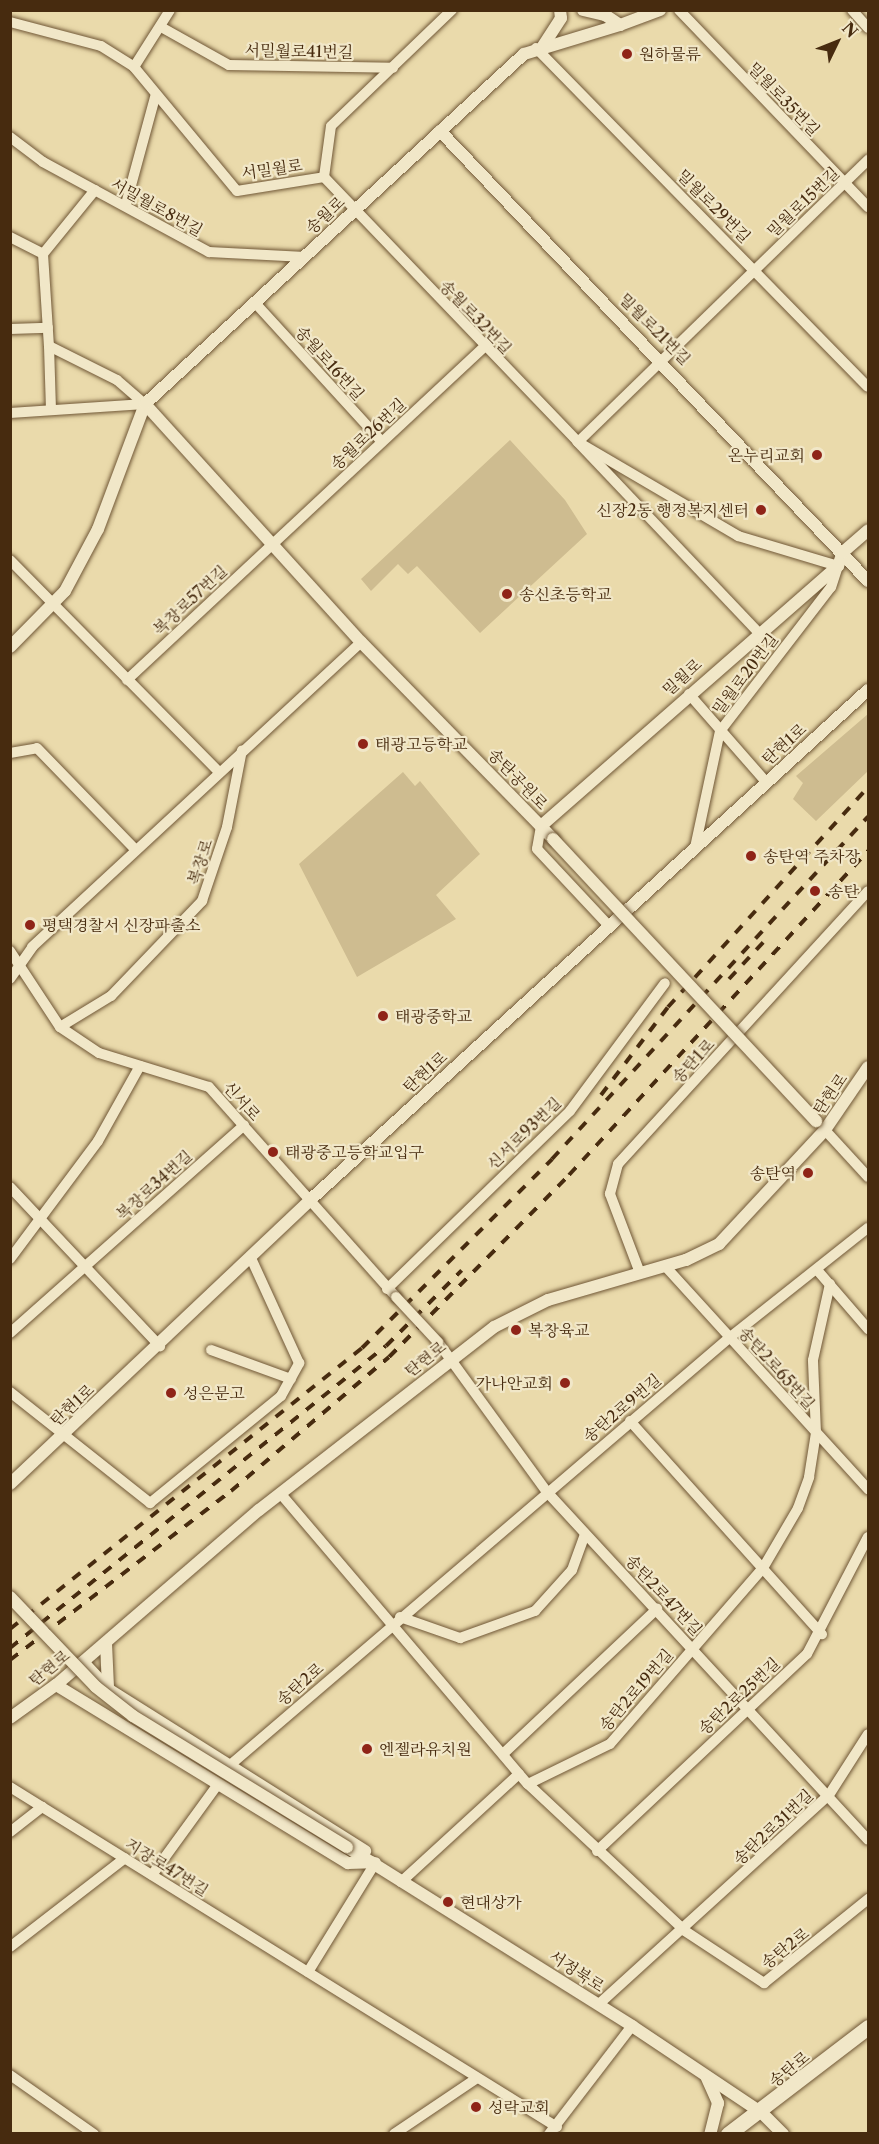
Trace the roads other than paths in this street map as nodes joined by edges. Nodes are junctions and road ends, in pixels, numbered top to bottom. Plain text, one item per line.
1 (170, 10) edge
2 (452, 10) edge
3 (560, 10) edge
4 (583, 10) edge
5 (660, 10) edge
6 (679, 10) edge
7 (852, 10) edge
8 (10, 22) edge
9 (620, 25) junction
10 (161, 27) junction
11 (868, 28) edge
12 (540, 47) junction
13 (134, 67) junction
14 (393, 68) junction
15 (155, 97) junction
16 (440, 131) junction
17 (10, 137) edge
18 (868, 160) edge
19 (324, 177) junction
20 (845, 182) junction
21 (95, 190) junction
22 (126, 204) junction
23 (868, 207) edge
24 (353, 211) junction
25 (10, 237) edge
26 (43, 254) junction
27 (305, 257) junction
28 (756, 269) junction
29 (257, 305) junction
30 (48, 328) junction
31 (10, 329) edge
32 (49, 346) junction
33 (484, 346) junction
34 (663, 360) junction
35 (868, 387) edge
36 (145, 404) junction
37 (51, 409) junction
38 (10, 413) edge
39 (382, 442) junction
40 (578, 442) junction
41 (868, 530) edge
42 (273, 543) junction
43 (843, 552) junction
44 (10, 560) edge
45 (838, 566) junction
46 (868, 581) edge
47 (56, 602) junction
48 (758, 632) junction
49 (361, 642) junction
50 (10, 647) edge
51 (127, 680) junction
52 (868, 690) edge
53 (689, 694) junction
54 (720, 731) junction
55 (242, 750) junction
56 (10, 753) edge
57 (219, 772) junction
58 (766, 782) junction
59 (541, 826) junction
60 (694, 848) junction
61 (136, 849) junction
62 (868, 891) edge
63 (864, 904) edge
64 (609, 926) junction
65 (10, 951) edge
66 (17, 966) junction
67 (10, 979) edge
68 (665, 983) dead end
69 (60, 1027) junction
70 (140, 1066) junction
71 (868, 1067) edge
72 (244, 1125) junction
73 (820, 1125) junction
74 (868, 1177) edge
75 (10, 1187) edge
76 (310, 1200) junction
77 (40, 1218) junction
78 (868, 1228) edge
79 (250, 1258) junction
80 (10, 1259) edge
81 (665, 1266) junction
82 (84, 1268) junction
83 (818, 1271) junction
84 (640, 1274) junction
85 (830, 1284) junction
86 (392, 1293) junction
87 (868, 1329) edge
88 (10, 1334) edge
89 (729, 1338) junction
90 (160, 1346) junction
91 (211, 1350) dead end
92 (453, 1358) junction
93 (291, 1379) junction
94 (10, 1392) edge
95 (630, 1421) junction
96 (816, 1433) junction
97 (65, 1434) junction
98 (10, 1484) edge
99 (868, 1489) edge
100 (547, 1492) junction
101 (280, 1493) junction
102 (585, 1534) junction
103 (868, 1537) edge
104 (763, 1568) junction
105 (10, 1597) edge
106 (657, 1609) junction
107 (400, 1617) junction
108 (391, 1625) junction
109 (822, 1634) junction
110 (106, 1643) junction
111 (693, 1648) junction
112 (83, 1662) junction
113 (56, 1685) junction
114 (108, 1689) junction
115 (747, 1707) junction
116 (10, 1718) edge
117 (868, 1734) edge
118 (503, 1754) junction
119 (229, 1766) junction
120 (519, 1774) junction
121 (218, 1784) junction
122 (528, 1784) junction
123 (10, 1787) edge
124 (829, 1796) junction
125 (42, 1807) junction
126 (10, 1832) edge
127 (868, 1839) edge
128 (597, 1851) junction
129 (125, 1858) junction
130 (376, 1862) junction
131 (152, 1875) junction
132 (401, 1882) junction
133 (868, 1899) edge
134 (685, 1931) junction
135 (10, 1947) edge
136 (308, 1972) junction
137 (599, 2004) junction
138 (632, 2026) junction
139 (868, 2027) edge
140 (10, 2075) edge
141 (705, 2075) junction
142 (477, 2078) junction
143 (762, 2113) junction
144 (553, 2130) edge
145 (94, 2133) edge
146 (393, 2133) edge
147 (710, 2133) edge
148 (728, 2133) edge
149 (783, 2133) edge

1 - 10 street
2 - 14 street, 서밀월로
3 - 12 street
4 - 9 street
5 - 9 street, 송월로
6 - 20 street, 밀월로35번길
7 - 11 street
8 - 13 street, 서밀월로
9 - 12 street, 송월로
10 - 13 street
10 - 14 street, 서밀월로41번길
12 - 16 street, 송월로
12 - 28 street, 밀월로29번길
13 - 15 street, 서밀월로
14 - 19 street, 서밀월로
15 - 19 street, 서밀월로
15 - 22 street
16 - 24 street, 송월로
16 - 34 street, 밀월로21번길
17 - 21 street, 서밀월로8번길
18 - 20 street, 밀월로15번길
19 - 24 street, 송월로32번길
20 - 23 street, 밀월로35번길
20 - 28 street, 밀월로15번길
21 - 22 street, 서밀월로8번길
21 - 26 street
22 - 27 street, 서밀월로8번길
24 - 27 street, 송월로
24 - 33 street, 송월로32번길
25 - 26 street
26 - 30 street
27 - 29 street, 송월로
28 - 34 street, 밀월로15번길
28 - 35 street, 밀월로29번길
29 - 36 street, 송월로
29 - 39 street, 송월로16번길
30 - 31 street
30 - 32 street
32 - 36 street
32 - 37 street
33 - 39 street, 송월로26번길
33 - 40 street, 송월로32번길
34 - 40 street, 밀월로15번길
34 - 43 street, 밀월로21번길
36 - 37 street
36 - 42 street, 송탄공원로
36 - 47 street
37 - 38 street
39 - 42 street, 송월로26번길
40 - 45 street
40 - 48 street
41 - 43 street
42 - 49 street, 송탄공원로
42 - 51 street, 복창로57번길
43 - 45 street
43 - 46 street
44 - 47 street
45 - 48 street, 밀월로
45 - 54 street, 밀월로20번길
47 - 50 street
47 - 51 street
48 - 53 street, 밀월로
49 - 55 street
49 - 59 street, 송탄공원로
51 - 57 street
52 - 58 street, 탄현1로
53 - 54 street
53 - 59 street, 밀월로
54 - 58 street
54 - 60 street, 밀월로20번길
55 - 57 street
55 - 69 street, 복창로
56 - 61 street
57 - 61 street
58 - 60 street, 탄현1로
59 - 64 street
59 - 73 street, 송탄공원로, bridge
60 - 64 street, 탄현1로
61 - 66 street
62 - 63 street, 송탄1로
63 - 84 street, 송탄1로
64 - 76 street, 탄현1로
65 - 66 street, 신서로
66 - 67 street
66 - 69 street, 신서로
68 - 86 street, 신서로93번길
69 - 70 street, 신서로
70 - 72 street, 신서로
70 - 77 street
71 - 73 street, 탄현로
72 - 76 street, 신서로
72 - 82 street, 복창로34번길
73 - 74 street, 송탄공원로
73 - 81 street, 탄현로
75 - 77 street
76 - 79 street, 탄현1로
76 - 86 street, 신서로
77 - 80 street
77 - 82 street
78 - 83 street, 송탄2로9번길
79 - 90 street, 탄현1로
79 - 93 street
81 - 84 street, 탄현로
81 - 89 street, 송탄2로65번길
82 - 88 street, 복창로34번길
82 - 90 street
83 - 85 street
83 - 89 street, 송탄2로9번길
84 - 92 street, 탄현로
85 - 87 street
85 - 96 street, 송탄2로19번길
86 - 92 street, 신서로, bridge
89 - 95 street, 송탄2로9번길
89 - 96 street, 송탄2로65번길
90 - 97 street, 탄현1로
91 - 93 street
92 - 100 street, 송탄2로47번길
92 - 101 street, 탄현로
93 - 97 street
94 - 97 street
95 - 100 street, 송탄2로9번길
95 - 104 street
96 - 99 street, 송탄2로65번길
96 - 104 street, 송탄2로19번길
97 - 98 street, 탄현1로
100 - 102 street, 송탄2로47번길
100 - 107 street, 송탄2로9번길
101 - 108 street, 송탄2로
101 - 110 street, 탄현로
102 - 106 street, 송탄2로47번길
102 - 107 street
103 - 109 street, 송탄2로25번길
104 - 109 street
104 - 111 street, 송탄2로19번길
105 - 130 street, 서정북로, bridge
106 - 111 street, 송탄2로47번길
106 - 118 street
107 - 108 street, 송탄2로9번길
108 - 118 street, 송탄2로
108 - 119 street, 송탄2로
109 - 115 street, 송탄2로25번길
110 - 112 street, 탄현로
110 - 114 street
111 - 115 street, 송탄2로47번길
111 - 122 street, 송탄2로19번길
112 - 113 street, 탄현로
112 - 114 street
113 - 116 street, 탄현로
113 - 121 street
114 - 119 street
115 - 124 street, 송탄2로47번길
115 - 128 street, 송탄2로25번길
117 - 124 street, 송탄2로31번길
118 - 120 street, 송탄2로
119 - 130 street
120 - 122 street, 송탄2로
120 - 132 street
121 - 130 street
121 - 131 street
122 - 128 street, 송탄2로
123 - 125 street, 지장로47번길
124 - 127 street, 송탄2로47번길
124 - 134 street, 송탄2로31번길
125 - 126 street
125 - 129 street, 지장로47번길
128 - 134 street, 송탄2로
129 - 131 street, 지장로47번길
129 - 135 street
130 - 132 street, 서정북로
130 - 136 street
131 - 136 street, 지장로47번길
132 - 137 street, 서정북로
133 - 134 street, 송탄2로
134 - 137 street
136 - 142 street, 지장로47번길
137 - 138 street, 서정북로
138 - 141 street, 서정북로
138 - 144 street
139 - 143 main road, 송탄로
140 - 145 street
141 - 143 street, 서정북로
141 - 147 street
142 - 144 street, 지장로47번길
142 - 146 street
143 - 148 main road, 송탄로
143 - 149 street, 서정북로

